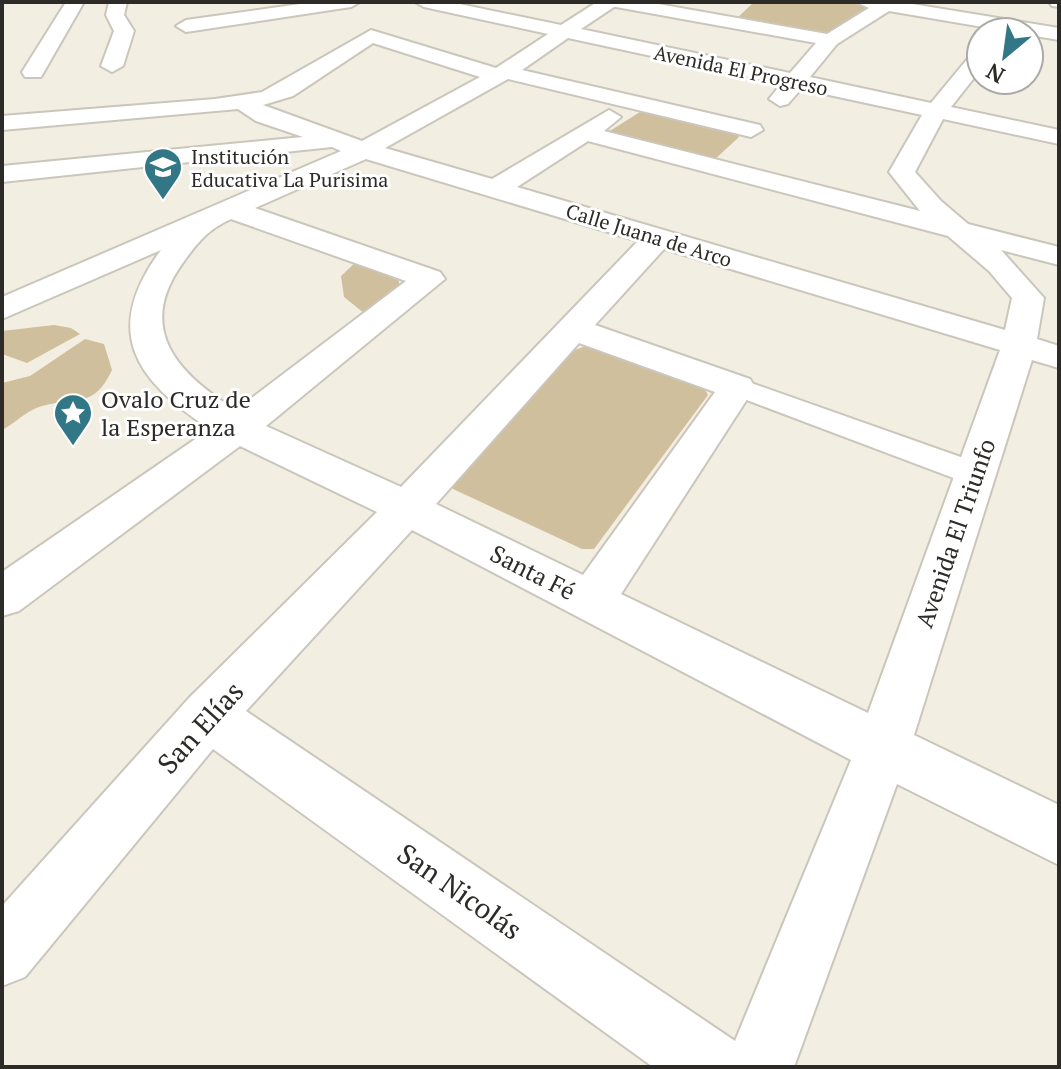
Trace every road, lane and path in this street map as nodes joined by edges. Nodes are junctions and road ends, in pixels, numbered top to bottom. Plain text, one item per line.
1 (75, 2) edge
2 (118, 2) edge
3 (351, 2) edge
4 (406, 2) edge
5 (609, 2) edge
6 (616, 2) edge
7 (748, 2) edge
8 (881, 3) edge
9 (276, 7) edge
10 (1022, 10) dead end
11 (423, 12) edge
12 (1016, 16) edge
13 (965, 21) edge
14 (725, 22) junction
15 (186, 26) dead end
16 (563, 33) junction
17 (443, 39) dead end
18 (830, 40) junction
19 (112, 66) dead end
20 (474, 67) junction
21 (33, 72) dead end
22 (502, 74) junction
23 (965, 75) edge
24 (796, 81) junction
25 (631, 102) junction
26 (244, 103) junction
27 (936, 111) junction
28 (2, 123) edge
29 (751, 130) junction
30 (585, 133) junction
31 (1059, 137) edge
32 (351, 146) junction
33 (715, 167) junction
34 (2, 174) edge
35 (495, 189) junction
36 (214, 218) junction
37 (951, 228) junction
38 (658, 237) junction
39 (1059, 256) edge
40 (7, 299) edge
41 (573, 329) junction
42 (1039, 351) edge
43 (737, 387) junction
44 (238, 428) junction
45 (975, 474) junction
46 (407, 508) junction
47 (2, 597) edge
48 (590, 602) junction
49 (208, 715) junction
50 (883, 748) junction
51 (1059, 836) edge
52 (2, 954) edge
53 (712, 1067) edge
54 (759, 1067) edge

1 - 21 street
2 - 19 street
3 - 9 street
4 - 11 street
5 - 16 street
6 - 14 street
7 - 14 street
8 - 13 street
8 - 18 street
9 - 15 street
10 - 12 street
11 - 16 street, Avenida El Progreso
14 - 18 street
16 - 22 street
16 - 24 street, Avenida El Progreso
17 - 20 street
18 - 24 street
20 - 22 street
20 - 26 street
22 - 25 street
22 - 32 street
23 - 27 street, Avenida El Triunfo
24 - 27 street, Avenida El Progreso
24 - 29 street
25 - 29 street
25 - 30 street
26 - 28 street
26 - 32 street, Calle Juana de Arco
27 - 31 street, Avenida El Progreso
27 - 37 street, Avenida El Triunfo
29 - 33 street
30 - 33 street
30 - 35 street
32 - 34 street
32 - 35 street, Calle Juana de Arco
32 - 36 street
33 - 37 street
35 - 38 street, Calle Juana de Arco
36 - 40 street
36 - 44 street, Santa Fé
36 - 44 street
37 - 39 street
37 - 42 street, Avenida El Triunfo
38 - 41 street, San Elías
38 - 42 street, Calle Juana de Arco
41 - 43 street
41 - 46 street, San Elías
42 - 45 street, Avenida El Triunfo
43 - 45 street
43 - 48 street
44 - 46 street, Santa Fé
44 - 47 street
45 - 50 street, Avenida El Triunfo
46 - 48 street, Santa Fé
46 - 49 street, San Elías
48 - 50 street, Santa Fé
49 - 52 street, San Elías
49 - 53 street, San Nicolás
50 - 51 street, Santa Fé
50 - 54 street, Avenida El Triunfo

